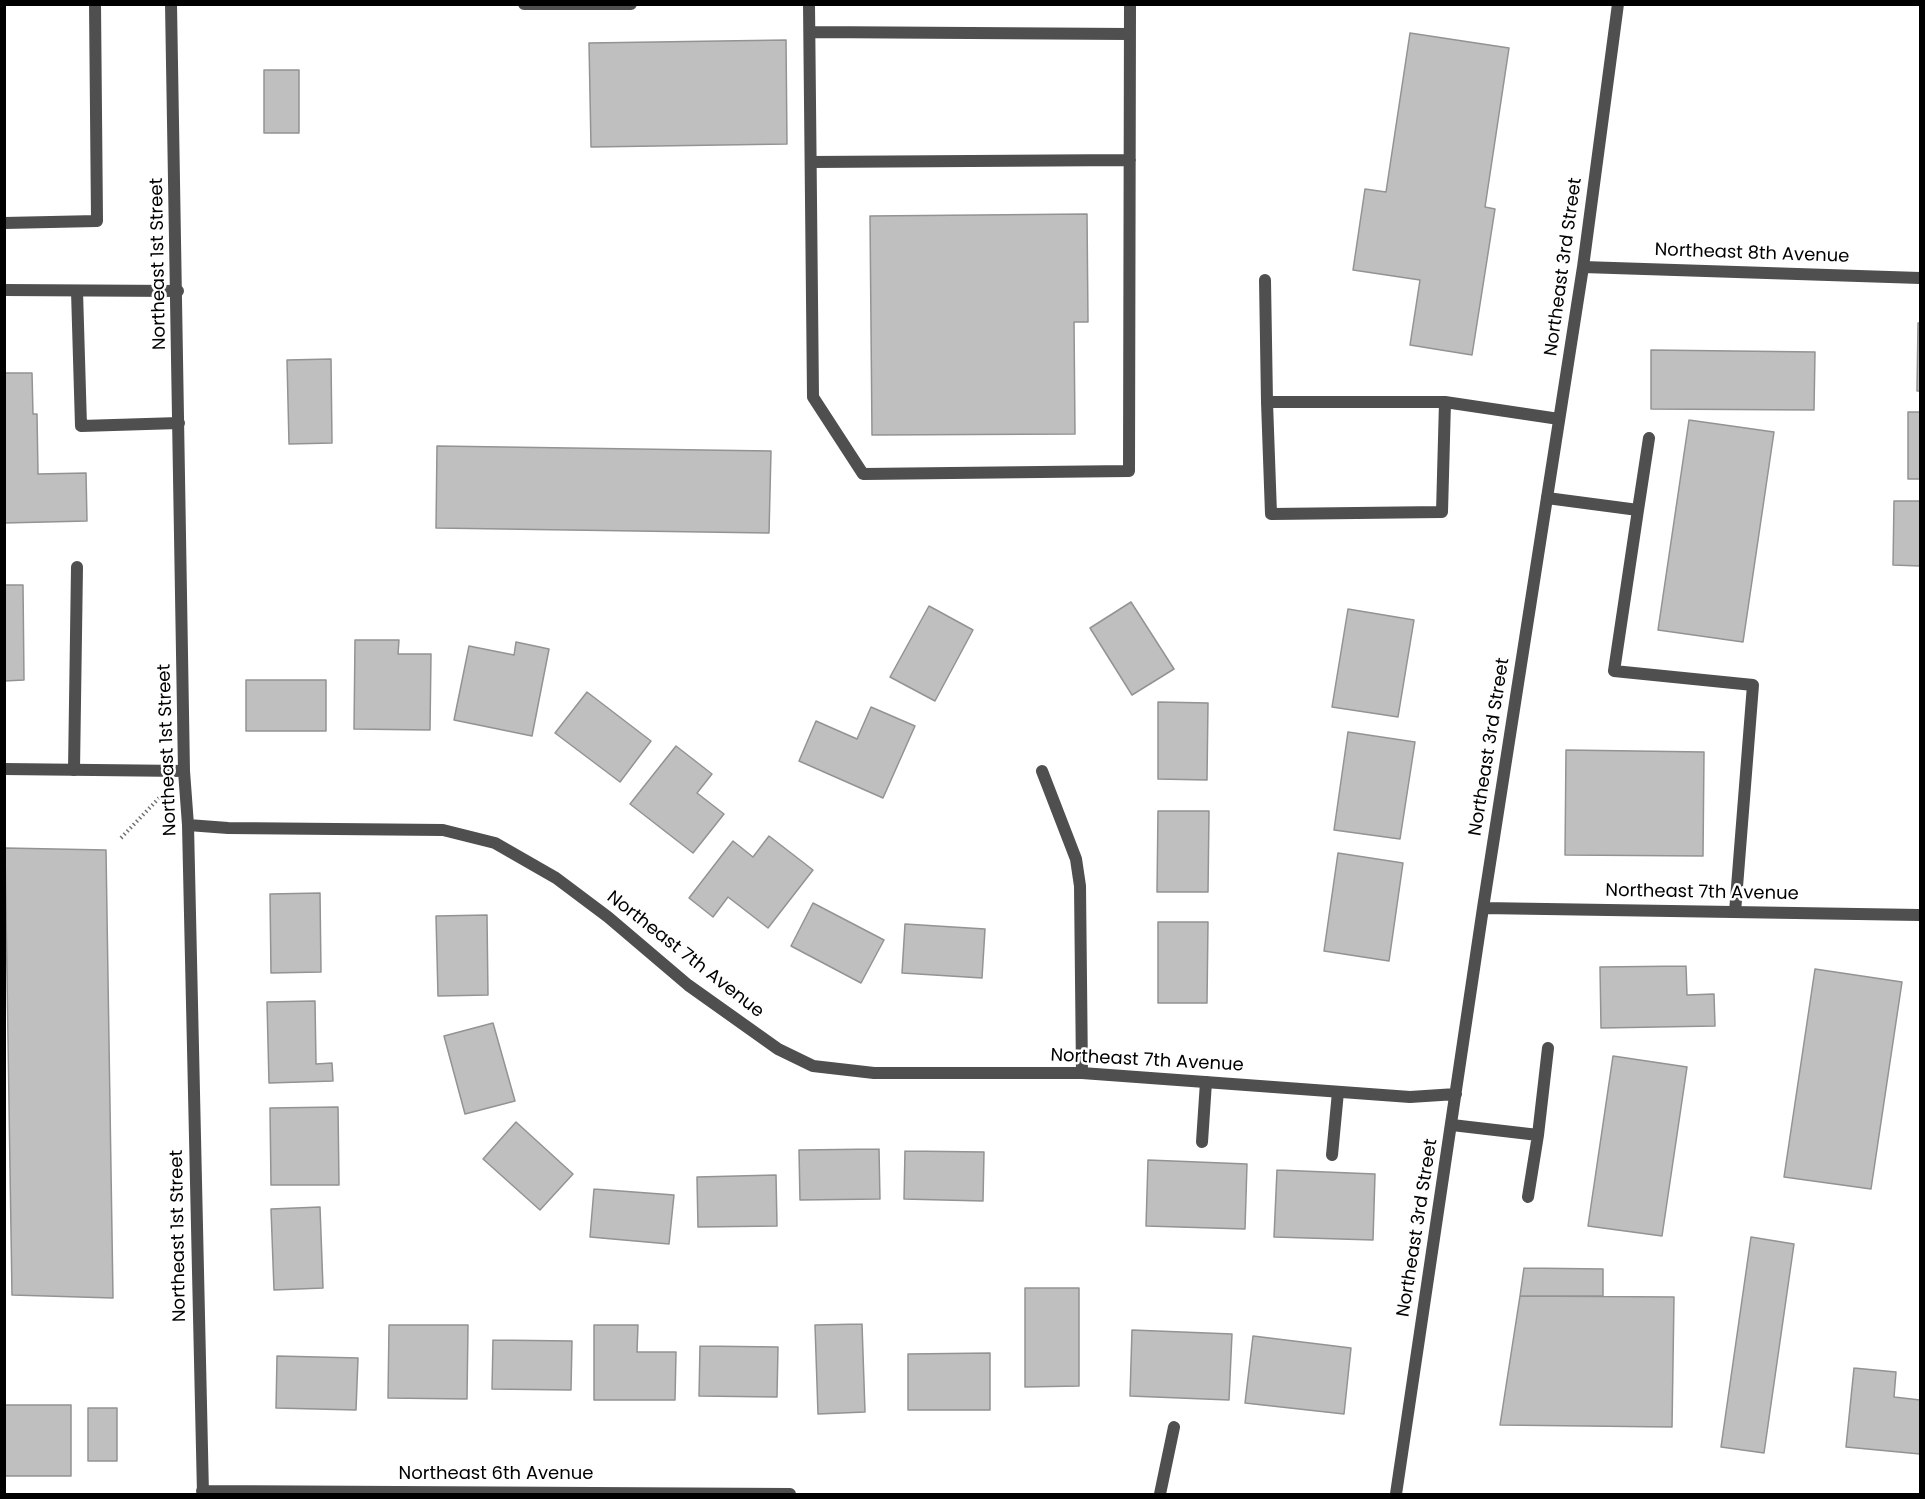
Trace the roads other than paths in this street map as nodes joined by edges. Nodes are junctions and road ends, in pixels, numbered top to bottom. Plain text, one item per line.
1 (94, 4) edge
2 (171, 4) edge
3 (524, 4) edge
4 (632, 4) edge
5 (810, 4) edge
6 (1130, 4) edge
7 (1618, 4) edge
8 (810, 32) junction
9 (1130, 34) junction
10 (1130, 160) junction
11 (811, 162) junction
12 (4, 223) edge
13 (1583, 267) junction
14 (1920, 278) edge
15 (1265, 280) dead end
16 (4, 290) edge
17 (77, 291) junction
18 (178, 291) junction
19 (1266, 402) junction
20 (1445, 402) junction
21 (1559, 419) junction
22 (179, 423) junction
23 (1649, 438) dead end
24 (1547, 498) junction
25 (1638, 510) junction
26 (77, 567) dead end
27 (4, 770) edge
28 (74, 770) junction
29 (184, 771) junction
30 (1042, 771) dead end
31 (188, 825) junction
32 (1483, 908) junction
33 (1735, 912) junction
34 (1920, 915) edge
35 (1548, 1048) dead end
36 (1082, 1073) junction
37 (1206, 1082) junction
38 (1338, 1092) junction
39 (1456, 1094) junction
40 (1452, 1125) junction
41 (1538, 1135) junction
42 (1202, 1142) dead end
43 (1332, 1155) dead end
44 (1528, 1197) dead end
45 (1174, 1427) dead end
46 (202, 1492) edge
47 (514, 1493) edge
48 (790, 1494) edge
49 (1160, 1494) edge
50 (1396, 1494) edge

1 - 12 street
2 - 18 street, Northeast 1st Street
3 - 4 street
5 - 8 street
6 - 9 street
7 - 13 street, Northeast 3rd Street
8 - 9 street
8 - 11 street
9 - 10 street
10 - 11 street
10 - 11 street
13 - 14 street, Northeast 8th Avenue
13 - 21 street, Northeast 3rd Street
15 - 19 street
16 - 17 street
17 - 18 street
17 - 22 street
18 - 22 street, Northeast 1st Street
19 - 20 street
19 - 20 street
20 - 21 street
21 - 24 street, Northeast 3rd Street
22 - 29 street, Northeast 1st Street
23 - 25 street
24 - 25 street
24 - 32 street, Northeast 3rd Street
25 - 33 street
26 - 28 street
27 - 28 street
28 - 29 street
29 - 31 street, Northeast 1st Street
30 - 36 street
31 - 36 street, Northeast 7th Avenue
31 - 46 street, Northeast 1st Street
32 - 33 street, Northeast 7th Avenue
32 - 39 street, Northeast 3rd Street
33 - 34 street, Northeast 7th Avenue
35 - 41 street
36 - 37 street, Northeast 7th Avenue
37 - 38 street, Northeast 7th Avenue
37 - 42 street
38 - 39 street, Northeast 7th Avenue
38 - 43 street
39 - 40 street, Northeast 3rd Street
40 - 41 street
40 - 50 street, Northeast 3rd Street
41 - 44 street
45 - 49 street
46 - 47 street, Northeast 6th Avenue
47 - 48 street, Northeast 6th Avenue

